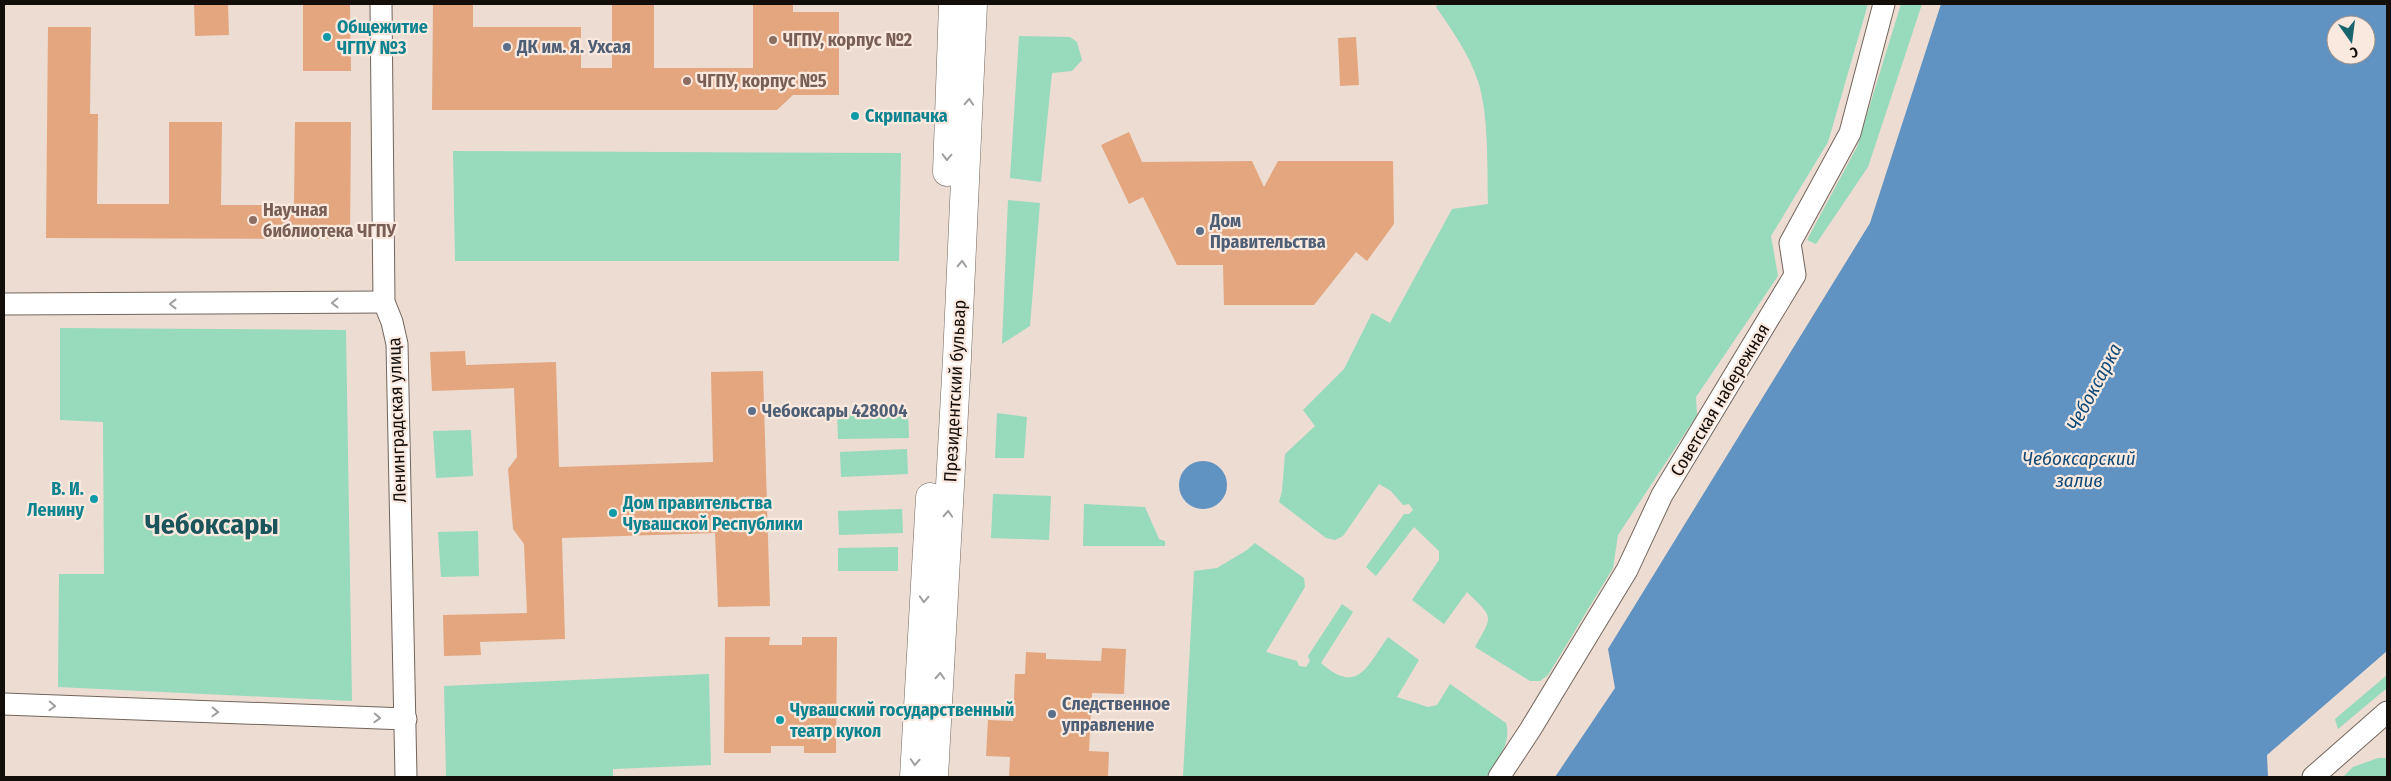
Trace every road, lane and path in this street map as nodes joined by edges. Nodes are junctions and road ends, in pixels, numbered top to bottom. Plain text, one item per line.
1 (381, 4) edge
2 (1884, 4) edge
3 (962, 16) edge
4 (384, 302) junction
5 (4, 304) edge
6 (936, 571) junction
7 (4, 704) edge
8 (2387, 712) edge
9 (406, 719) junction
10 (406, 777) edge
11 (914, 777) edge
12 (934, 777) edge
13 (1499, 777) edge
14 (2313, 777) edge

1 - 4 street, Ленинградская улица
2 - 13 street, Советская набережная
3 - 6 main road, Президентский бульвар
4 -> 5 street
4 - 9 street, Ленинградская улица
6 -> 11 main road, Президентский бульвар
12 -> 6 main road, Президентский бульвар
7 -> 9 street
8 - 14 street
9 - 10 street, Ленинградская улица

